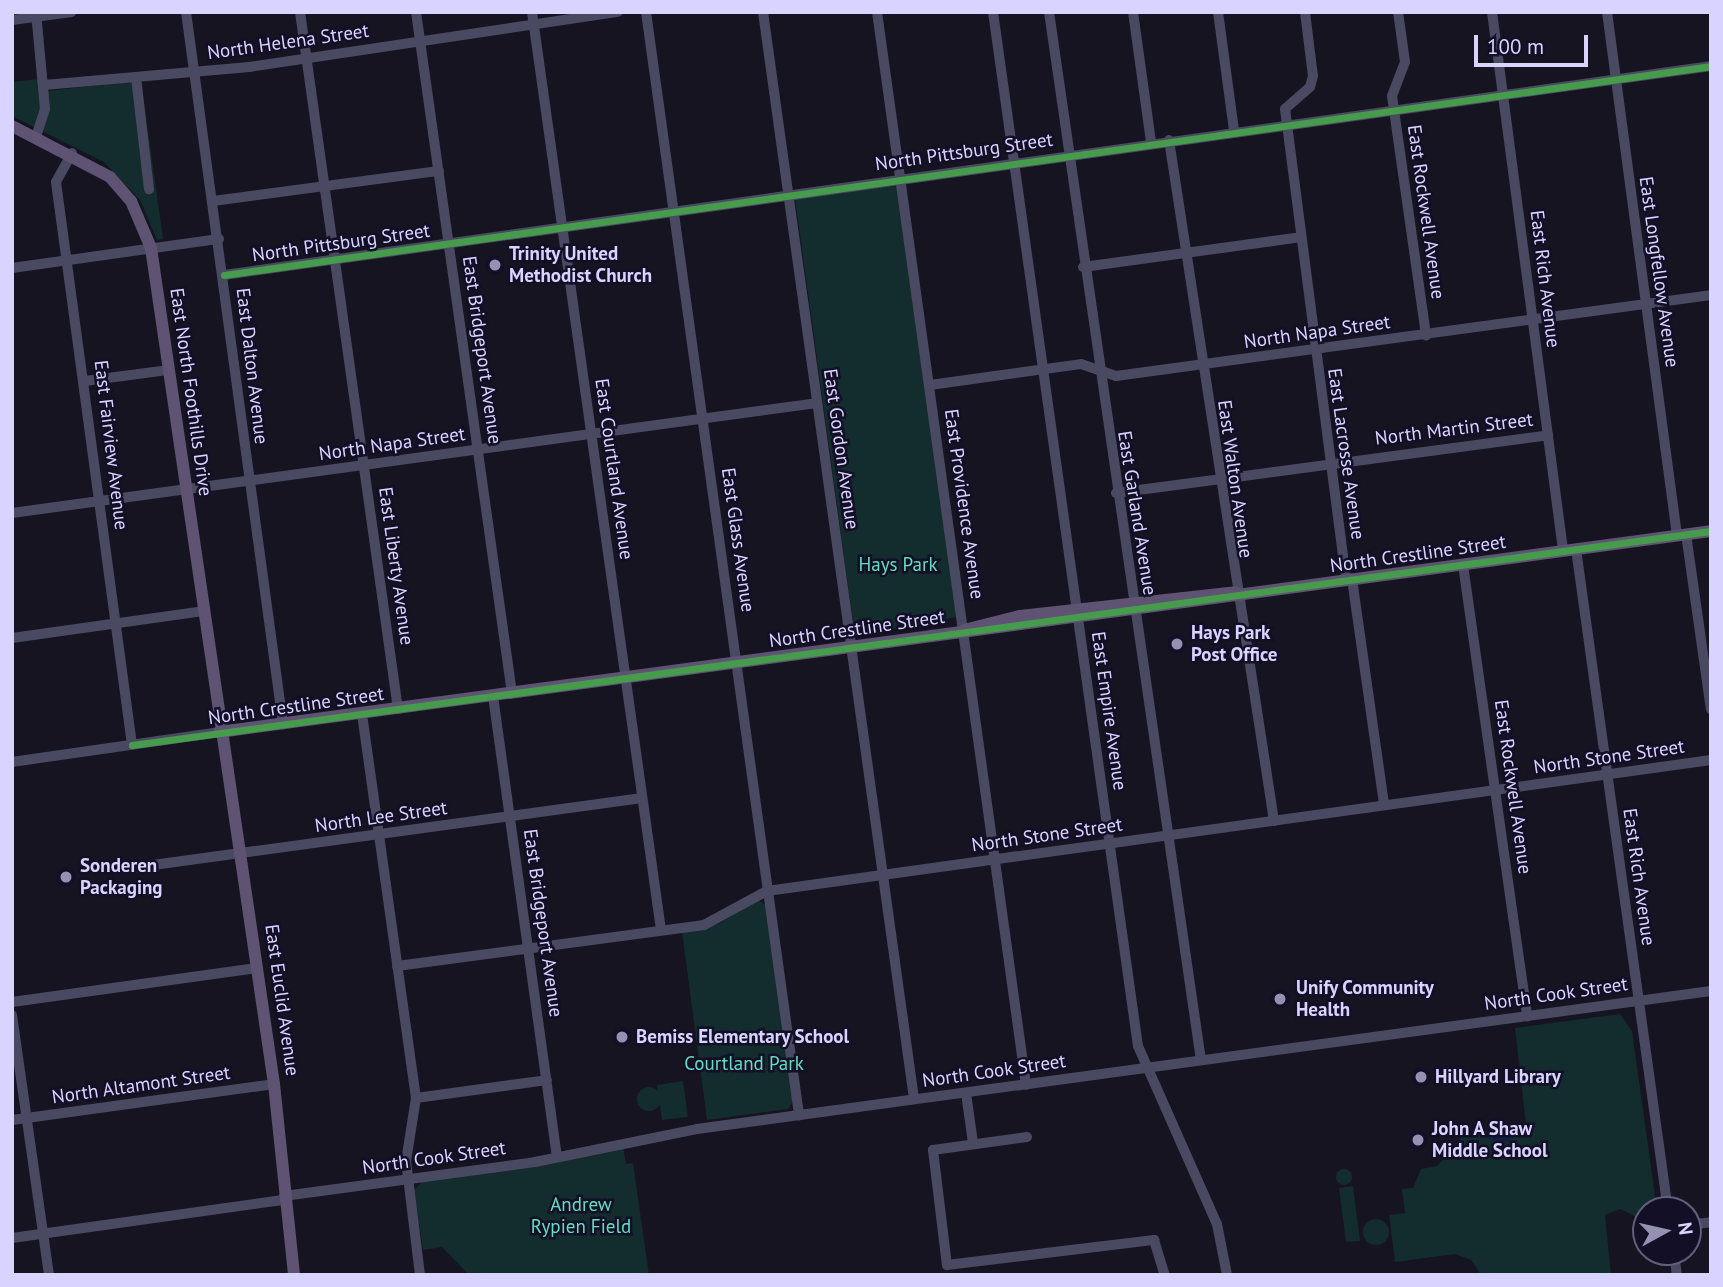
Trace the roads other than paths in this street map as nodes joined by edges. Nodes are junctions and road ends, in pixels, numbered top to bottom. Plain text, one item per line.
1 (71, 12) edge
2 (186, 12) edge
3 (300, 12) edge
4 (416, 12) edge
5 (532, 12) edge
6 (618, 12) edge
7 (646, 12) edge
8 (763, 12) edge
9 (877, 12) edge
10 (993, 12) edge
11 (1049, 12) edge
12 (1133, 12) edge
13 (1218, 12) edge
14 (1305, 12) edge
15 (1398, 12) edge
16 (1492, 12) edge
17 (1607, 12) edge
18 (36, 15) edge
19 (12, 20) edge
20 (534, 27) junction
21 (421, 43) junction
22 (307, 59) junction
23 (1711, 66) edge
24 (195, 73) junction
25 (136, 77) junction
26 (1616, 78) junction
27 (44, 85) junction
28 (1503, 93) junction
29 (1394, 109) junction
30 (1286, 123) junction
31 (12, 126) edge
32 (1234, 131) junction
33 (36, 137) junction
34 (1169, 140) junction
35 (1151, 142) junction
36 (72, 153) junction
37 (1068, 153) junction
38 (1014, 161) junction
39 (439, 171) junction
40 (901, 176) junction
41 (324, 185) junction
42 (149, 189) dead end
43 (786, 191) junction
44 (213, 201) junction
45 (673, 208) junction
46 (562, 225) junction
47 (1301, 237) junction
48 (219, 239) junction
49 (449, 243) junction
50 (151, 248) junction
51 (1185, 254) junction
52 (67, 260) junction
53 (336, 261) junction
54 (1083, 267) junction
55 (12, 268) edge
56 (224, 275) junction
57 (1711, 295) edge
58 (1645, 304) junction
59 (1533, 318) junction
60 (1426, 336) junction
61 (1315, 350) junction
62 (1201, 366) junction
63 (1043, 369) junction
64 (169, 370) junction
65 (1097, 371) junction
66 (85, 381) junction
67 (930, 385) junction
68 (817, 403) junction
69 (703, 417) junction
70 (591, 433) junction
71 (1548, 435) junction
72 (478, 449) junction
73 (1330, 463) junction
74 (364, 465) junction
75 (1218, 478) junction
76 (249, 482) junction
77 (185, 491) junction
78 (1116, 493) junction
79 (101, 502) junction
80 (12, 513) edge
81 (1711, 531) edge
82 (1682, 535) junction
83 (1570, 550) junction
84 (1463, 565) junction
85 (1349, 580) junction
86 (1239, 592) junction
87 (1133, 606) junction
88 (203, 611) junction
89 (1078, 614) junction
90 (116, 624) junction
91 (964, 630) junction
92 (12, 638) edge
93 (850, 645) junction
94 (737, 661) junction
95 (626, 677) junction
96 (512, 693) junction
97 (493, 696) junction
98 (398, 709) junction
99 (1711, 709) edge
100 (362, 714) junction
101 (283, 724) junction
102 (219, 732) junction
103 (132, 745) junction
104 (1711, 760) edge
105 (12, 762) edge
106 (1608, 774) junction
107 (1497, 791) junction
108 (642, 798) junction
109 (1384, 806) junction
110 (510, 816) junction
111 (1274, 821) junction
112 (378, 835) junction
113 (1167, 836) junction
114 (1110, 842) junction
115 (241, 853) junction
116 (995, 860) junction
117 (124, 869) dead end
118 (882, 875) junction
119 (767, 891) junction
120 (661, 930) junction
121 (528, 948) junction
122 (397, 966) junction
123 (258, 968) junction
124 (1711, 991) edge
125 (1638, 1001) junction
126 (12, 1002) edge
127 (12, 1015) edge
128 (1527, 1016) junction
129 (1201, 1060) junction
130 (1143, 1068) junction
131 (547, 1080) junction
132 (274, 1084) junction
133 (1026, 1085) junction
134 (966, 1093) junction
135 (416, 1098) junction
136 (914, 1099) junction
137 (799, 1115) junction
138 (28, 1118) junction
139 (12, 1120) edge
140 (1027, 1137) dead end
141 (973, 1143) junction
142 (558, 1156) junction
143 (407, 1179) junction
144 (1666, 1196) edge
145 (284, 1198) junction
146 (43, 1234) junction
147 (12, 1238) edge
148 (49, 1275) edge
149 (294, 1275) edge
150 (420, 1275) edge
151 (1165, 1275) edge
152 (1227, 1275) edge

1 - 18 street
2 - 24 street, East Dalton Avenue
3 - 22 street, East Liberty Avenue
4 - 21 street, East Bridgeport Avenue
5 - 20 street, East Courtland Avenue
6 - 20 street, North Helena Street
7 - 45 street, East Glass Avenue
8 - 43 street, East Gordon Avenue
9 - 40 street, East Providence Avenue
10 - 38 street, East Empire Avenue
11 - 37 street, East Garland Avenue
12 - 35 street
13 - 32 street
14 - 30 street
15 - 29 street, East Rockwell Avenue
16 - 28 street, East Rich Avenue
17 - 26 street, East Longfellow Avenue
18 - 19 street
18 - 27 street
20 - 21 street, North Helena Street
20 - 46 street, East Courtland Avenue
21 - 22 street, North Helena Street
21 - 39 street, East Bridgeport Avenue
22 - 24 street, North Helena Street
22 - 41 street, East Liberty Avenue
23 - 26 street, North Pittsburg Street
24 - 25 street, North Helena Street
24 - 44 street, East Dalton Avenue
25 - 27 street, North Helena Street
25 - 42 street
26 - 28 street, North Pittsburg Street
26 - 58 street, East Longfellow Avenue
27 - 33 street
28 - 29 street, North Pittsburg Street
28 - 59 street, East Rich Avenue
29 - 30 street, North Pittsburg Street
29 - 60 street, East Rockwell Avenue
30 - 32 street, North Pittsburg Street
30 - 47 street, East Lacrosse Avenue
31 - 33 main road, East North Foothills Drive
32 - 34 street, North Pittsburg Street
33 - 36 main road, East North Foothills Drive
34 - 35 street, North Pittsburg Street
34 - 51 street, East Walton Avenue
35 - 37 street, North Pittsburg Street
36 - 50 main road, East North Foothills Drive
36 - 52 street, East Fairview Avenue
37 - 38 street, North Pittsburg Street
37 - 54 street, East Garland Avenue
38 - 40 street, North Pittsburg Street
38 - 63 street, East Empire Avenue
39 - 41 street
39 - 49 street, East Bridgeport Avenue
40 - 43 street, North Pittsburg Street
40 - 67 street, East Providence Avenue
41 - 44 street
41 - 53 street, East Liberty Avenue
43 - 45 street, North Pittsburg Street
43 - 68 street, East Gordon Avenue
44 - 48 street, East Dalton Avenue
45 - 46 street, North Pittsburg Street
45 - 69 street, East Glass Avenue
46 - 49 street, North Pittsburg Street
46 - 70 street, East Courtland Avenue
47 - 51 street
47 - 61 street, East Lacrosse Avenue
48 - 50 street
48 - 56 street, East Dalton Avenue
49 - 53 street, North Pittsburg Street
49 - 72 street, East Bridgeport Avenue
50 - 52 street
50 - 64 main road, East North Foothills Drive
51 - 54 street
51 - 62 street, East Walton Avenue
52 - 55 street
52 - 66 street, East Fairview Avenue
53 - 56 street, North Pittsburg Street
53 - 74 street, East Liberty Avenue
54 - 65 street, East Garland Avenue
56 - 76 street, East Dalton Avenue
57 - 58 street, North Napa Street
58 - 59 street, North Napa Street
58 - 82 street, East Longfellow Avenue
59 - 60 street, North Napa Street
59 - 71 street, East Rich Avenue
60 - 61 street, North Napa Street
61 - 62 street, North Napa Street
61 - 73 street, East Lacrosse Avenue
62 - 65 street, North Napa Street
62 - 75 street, East Walton Avenue
63 - 65 street, North Napa Street
63 - 67 street, North Napa Street
63 - 89 street, East Empire Avenue
64 - 66 street
64 - 77 main road, East North Foothills Drive
65 - 78 street, East Garland Avenue
66 - 79 street, East Fairview Avenue
67 - 91 street, East Providence Avenue
68 - 69 street, North Napa Street
68 - 93 street, East Gordon Avenue
69 - 70 street, North Napa Street
69 - 94 street, East Glass Avenue
70 - 72 street, North Napa Street
70 - 95 street, East Courtland Avenue
71 - 73 street, North Martin Street
71 - 83 street, East Rich Avenue
72 - 74 street, North Napa Street
72 - 96 street, East Bridgeport Avenue
73 - 75 street, North Martin Street
73 - 85 street, East Lacrosse Avenue
74 - 76 street, North Napa Street
74 - 98 street, East Liberty Avenue
75 - 78 street, North Martin Street
75 - 86 street, East Walton Avenue
76 - 77 street, North Napa Street
76 - 101 street, East Dalton Avenue
77 - 79 street, North Napa Street
77 - 88 main road, East North Foothills Drive
78 - 87 street, East Garland Avenue
79 - 80 street, North Napa Street
79 - 90 street, East Fairview Avenue
81 - 82 main road, North Crestline Street
82 - 83 main road, North Crestline Street
82 - 99 street, East Longfellow Avenue
83 - 84 main road, North Crestline Street
83 - 106 street, East Rich Avenue
84 - 85 main road, North Crestline Street
84 - 107 street, East Rockwell Avenue
85 - 86 main road, North Crestline Street
85 - 109 street, East Lacrosse Avenue
86 - 87 main road, North Crestline Street
86 - 111 street, East Walton Avenue
87 - 89 main road, North Crestline Street
87 - 113 street, East Garland Avenue
88 - 90 street
88 - 102 main road, East North Foothills Drive
89 - 91 main road, North Crestline Street
89 - 114 street, East Empire Avenue
90 - 92 street
90 - 103 street, East Fairview Avenue
91 - 93 main road, North Crestline Street
91 - 116 street, East Providence Avenue
93 - 94 main road, North Crestline Street
93 - 118 street, East Gordon Avenue
94 - 95 main road, North Crestline Street
94 - 119 street, East Glass Avenue
95 - 96 main road, North Crestline Street
95 - 108 street, East Courtland Avenue
96 - 97 main road, North Crestline Street
97 - 98 main road, North Crestline Street
97 - 110 street, East Bridgeport Avenue
98 - 100 main road, North Crestline Street
100 - 101 main road, North Crestline Street
100 - 112 street
101 - 102 main road, North Crestline Street
102 - 103 street, North Crestline Street
102 - 115 main road, East Euclid Avenue
103 - 105 street, North Crestline Street
104 - 106 street, North Stone Street
106 - 107 street, North Stone Street
106 - 125 street, East Rich Avenue
107 - 109 street, North Stone Street
107 - 128 street, East Rockwell Avenue
108 - 110 street, North Lee Street
108 - 120 street, East Courtland Avenue
109 - 111 street, North Stone Street
110 - 112 street, North Lee Street
110 - 121 street, East Bridgeport Avenue
111 - 113 street, North Stone Street
112 - 115 street, North Lee Street
112 - 122 street
113 - 114 street, North Stone Street
113 - 129 street, East Garland Avenue
114 - 116 street, North Stone Street
114 - 130 street, East Empire Avenue
115 - 117 street, North Lee Street
115 - 123 main road, East Euclid Avenue
116 - 118 street, North Stone Street
116 - 133 street, East Providence Avenue
118 - 119 street, North Stone Street
118 - 136 street, East Gordon Avenue
119 - 120 street, North Stone Street
119 - 137 street, East Glass Avenue
120 - 121 street, North Stone Street
121 - 122 street, North Stone Street
121 - 131 street, East Bridgeport Avenue
122 - 135 street
123 - 126 street
123 - 132 main road, East Euclid Avenue
124 - 125 street, North Cook Street
125 - 128 street, North Cook Street
125 - 144 street, East Rich Avenue
127 - 138 street
128 - 129 street, North Cook Street
129 - 130 street, North Cook Street
130 - 133 street, North Cook Street
130 - 152 street, East Empire Avenue
131 - 135 street
131 - 142 street, East Bridgeport Avenue
132 - 138 street, North Altamont Street
132 - 145 main road, East Euclid Avenue
133 - 134 street, North Cook Street
134 - 136 street, North Cook Street
134 - 141 street
135 - 143 street
136 - 137 street, North Cook Street
137 - 142 street, North Cook Street
138 - 139 street, North Altamont Street
138 - 146 street
140 - 141 street
141 - 151 street
142 - 143 street, North Cook Street
143 - 145 street, North Cook Street
143 - 150 street
145 - 146 street, North Cook Street
145 - 149 main road, East Euclid Avenue
146 - 147 street, North Cook Street
146 - 148 street

